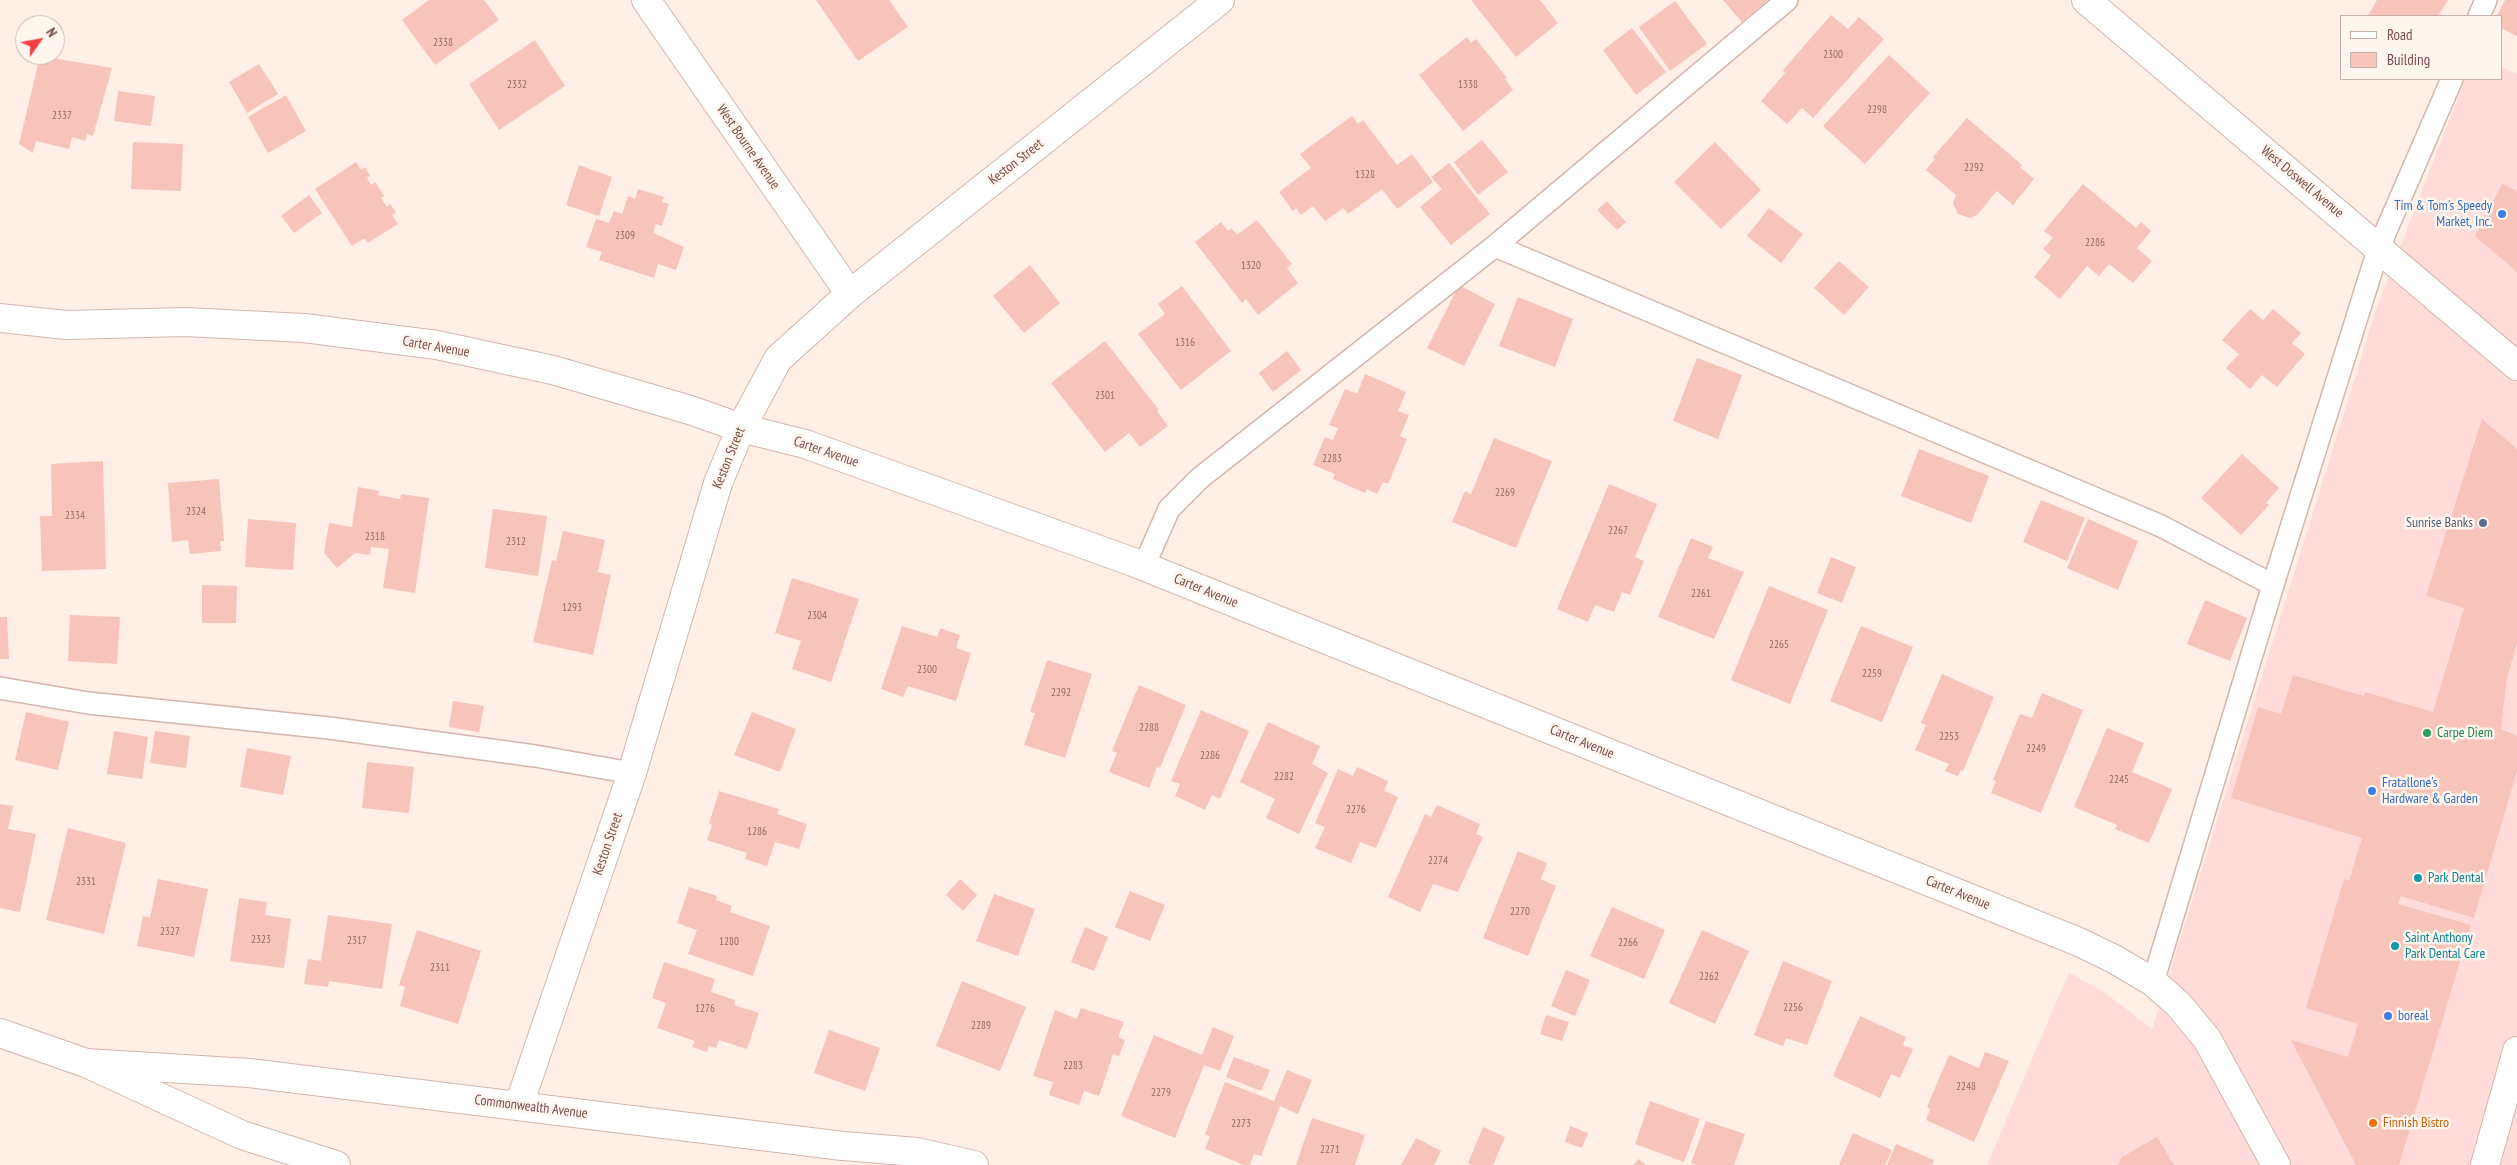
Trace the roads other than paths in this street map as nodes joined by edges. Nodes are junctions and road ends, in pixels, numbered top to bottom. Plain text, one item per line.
1 (646, 0) edge
2 (1220, 0) edge
3 (1787, 0) edge
4 (2086, 0) edge
5 (2486, 0) edge
6 (2478, 15) edge
7 (2452, 80) edge
8 (1495, 246) junction
9 (2379, 247) junction
10 (850, 294) junction
11 (0, 318) edge
12 (2517, 366) edge
13 (741, 428) junction
14 (1144, 566) junction
15 (2273, 585) junction
16 (0, 688) edge
17 (632, 773) junction
18 (2153, 982) junction
19 (0, 1033) edge
20 (2517, 1051) edge
21 (86, 1063) junction
22 (519, 1105) junction
23 (336, 1165) edge
24 (974, 1165) edge
25 (2276, 1165) edge
26 (2485, 1165) edge

1 - 10 street, West Bourne Avenue
2 - 10 street, Keston Street
3 - 8 lane
4 - 9 street, West Doswell Avenue
5 - 6 lane
7 - 9 lane
8 - 14 lane
8 - 15 lane
9 - 12 street, West Doswell Avenue
9 - 15 lane
10 - 13 street, Keston Street
11 - 13 street, Carter Avenue
13 - 14 street, Carter Avenue
13 - 17 street, Keston Street
14 - 18 street, Carter Avenue
15 - 18 lane
16 - 17 lane
17 - 22 street, Keston Street
18 - 25 street, Carter Avenue
19 - 21 street, Commonwealth Avenue
20 - 26 street
21 - 22 street, Commonwealth Avenue
21 - 23 street, Commonwealth Avenue
22 - 24 street, Commonwealth Avenue

